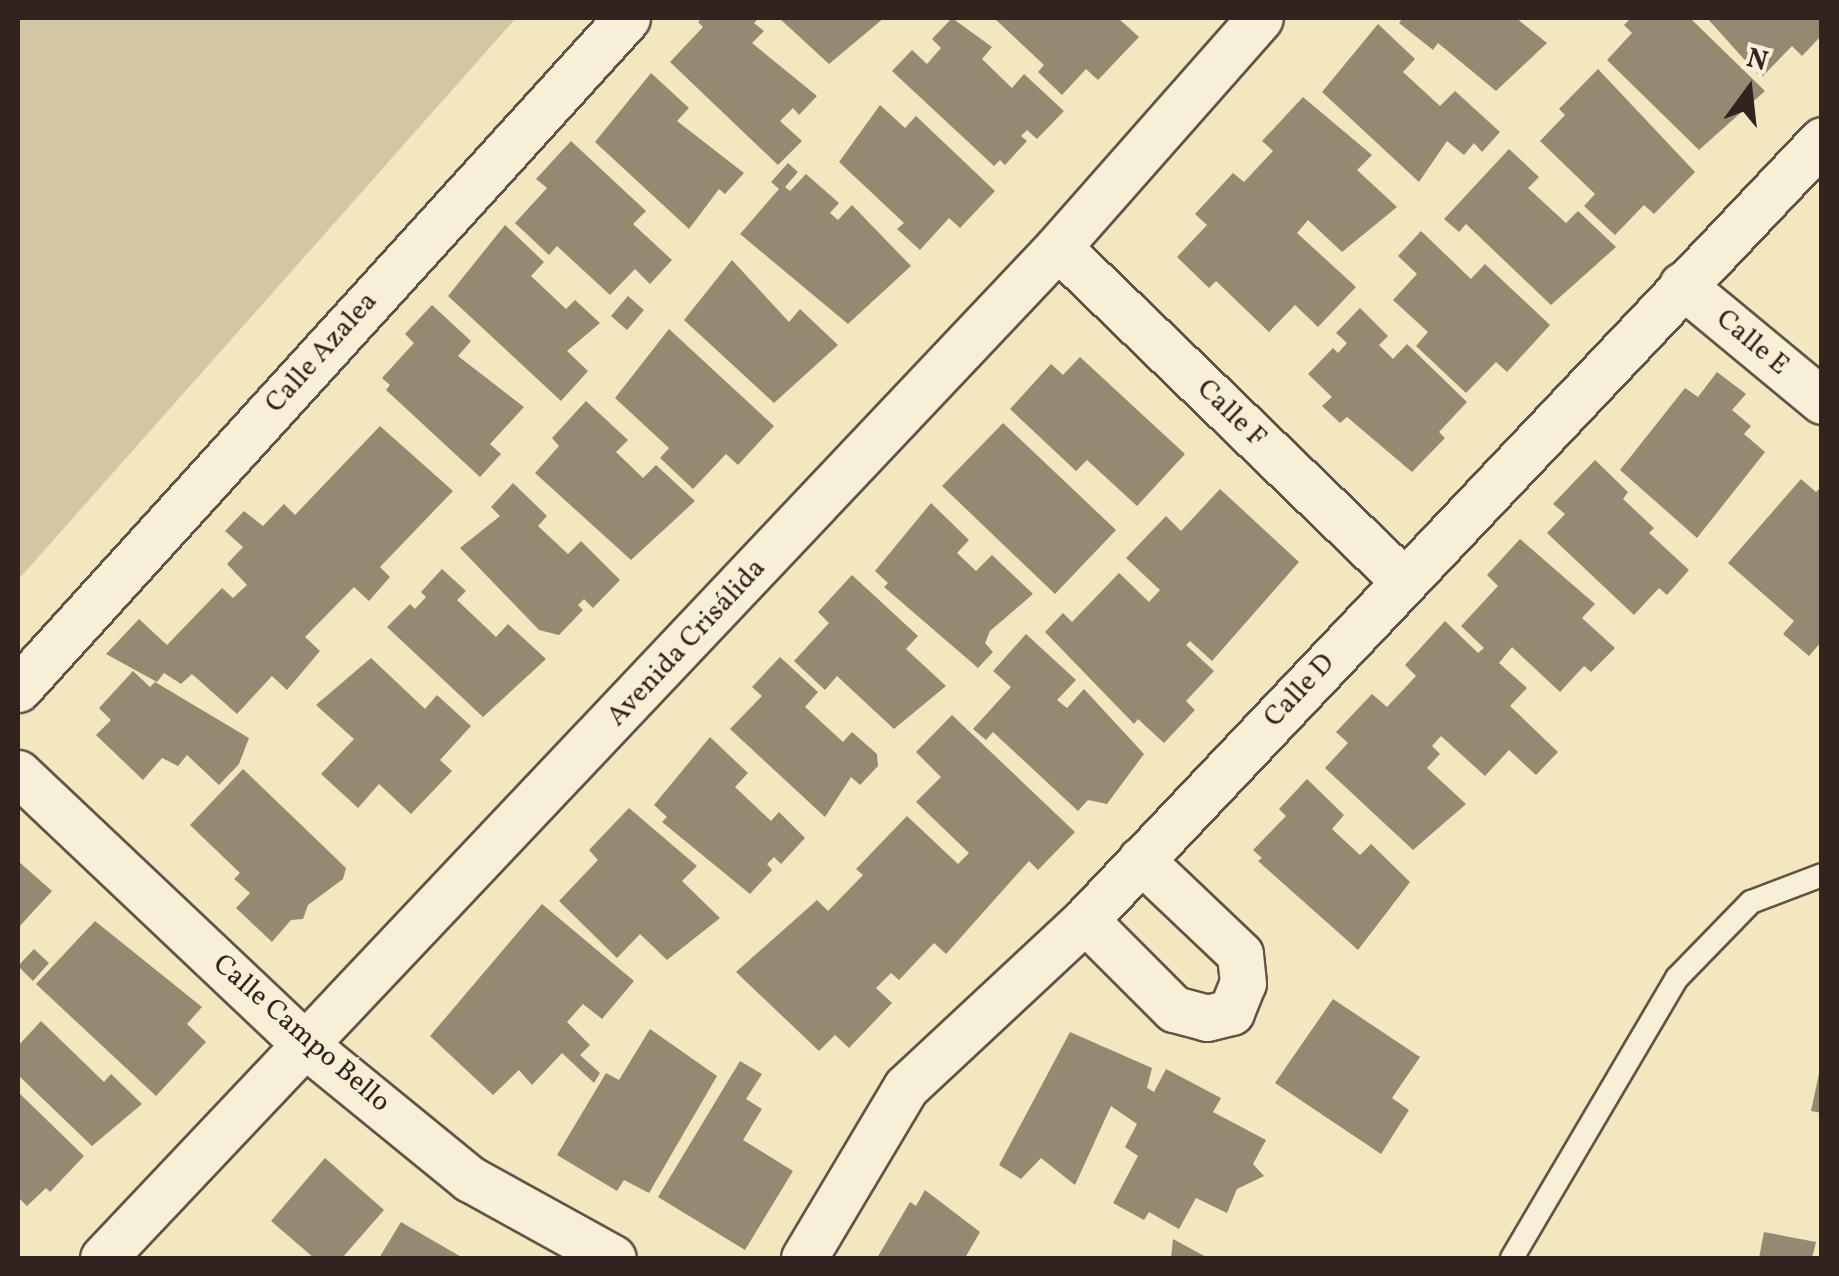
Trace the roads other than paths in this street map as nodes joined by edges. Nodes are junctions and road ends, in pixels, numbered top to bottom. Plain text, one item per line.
1 (626, 18) edge
2 (1260, 18) edge
3 (1822, 140) edge
4 (1058, 247) junction
5 (1682, 285) junction
6 (1822, 401) edge
7 (1404, 581) junction
8 (18, 689) edge
9 (18, 773) edge
10 (1141, 860) junction
11 (1822, 875) edge
12 (1085, 920) junction
13 (308, 1047) junction
14 (102, 1258) edge
15 (612, 1258) edge
16 (804, 1258) edge
17 (1512, 1258) edge

1 - 8 street, Calle Azalea
2 - 4 street, Avenida Crisálida
3 - 5 street, Calle D
4 - 7 street, Calle F
4 - 13 street, Avenida Crisálida
5 - 6 street, Calle E
5 - 7 street, Calle D
7 - 10 street, Calle D
9 - 13 street, Calle Campo Bello
10 - 12 street, Calle D
10 - 12 street
11 - 17 lane
12 - 16 street, Calle D
13 - 14 street, Avenida Crisálida
13 - 15 street, Calle Campo Bello

